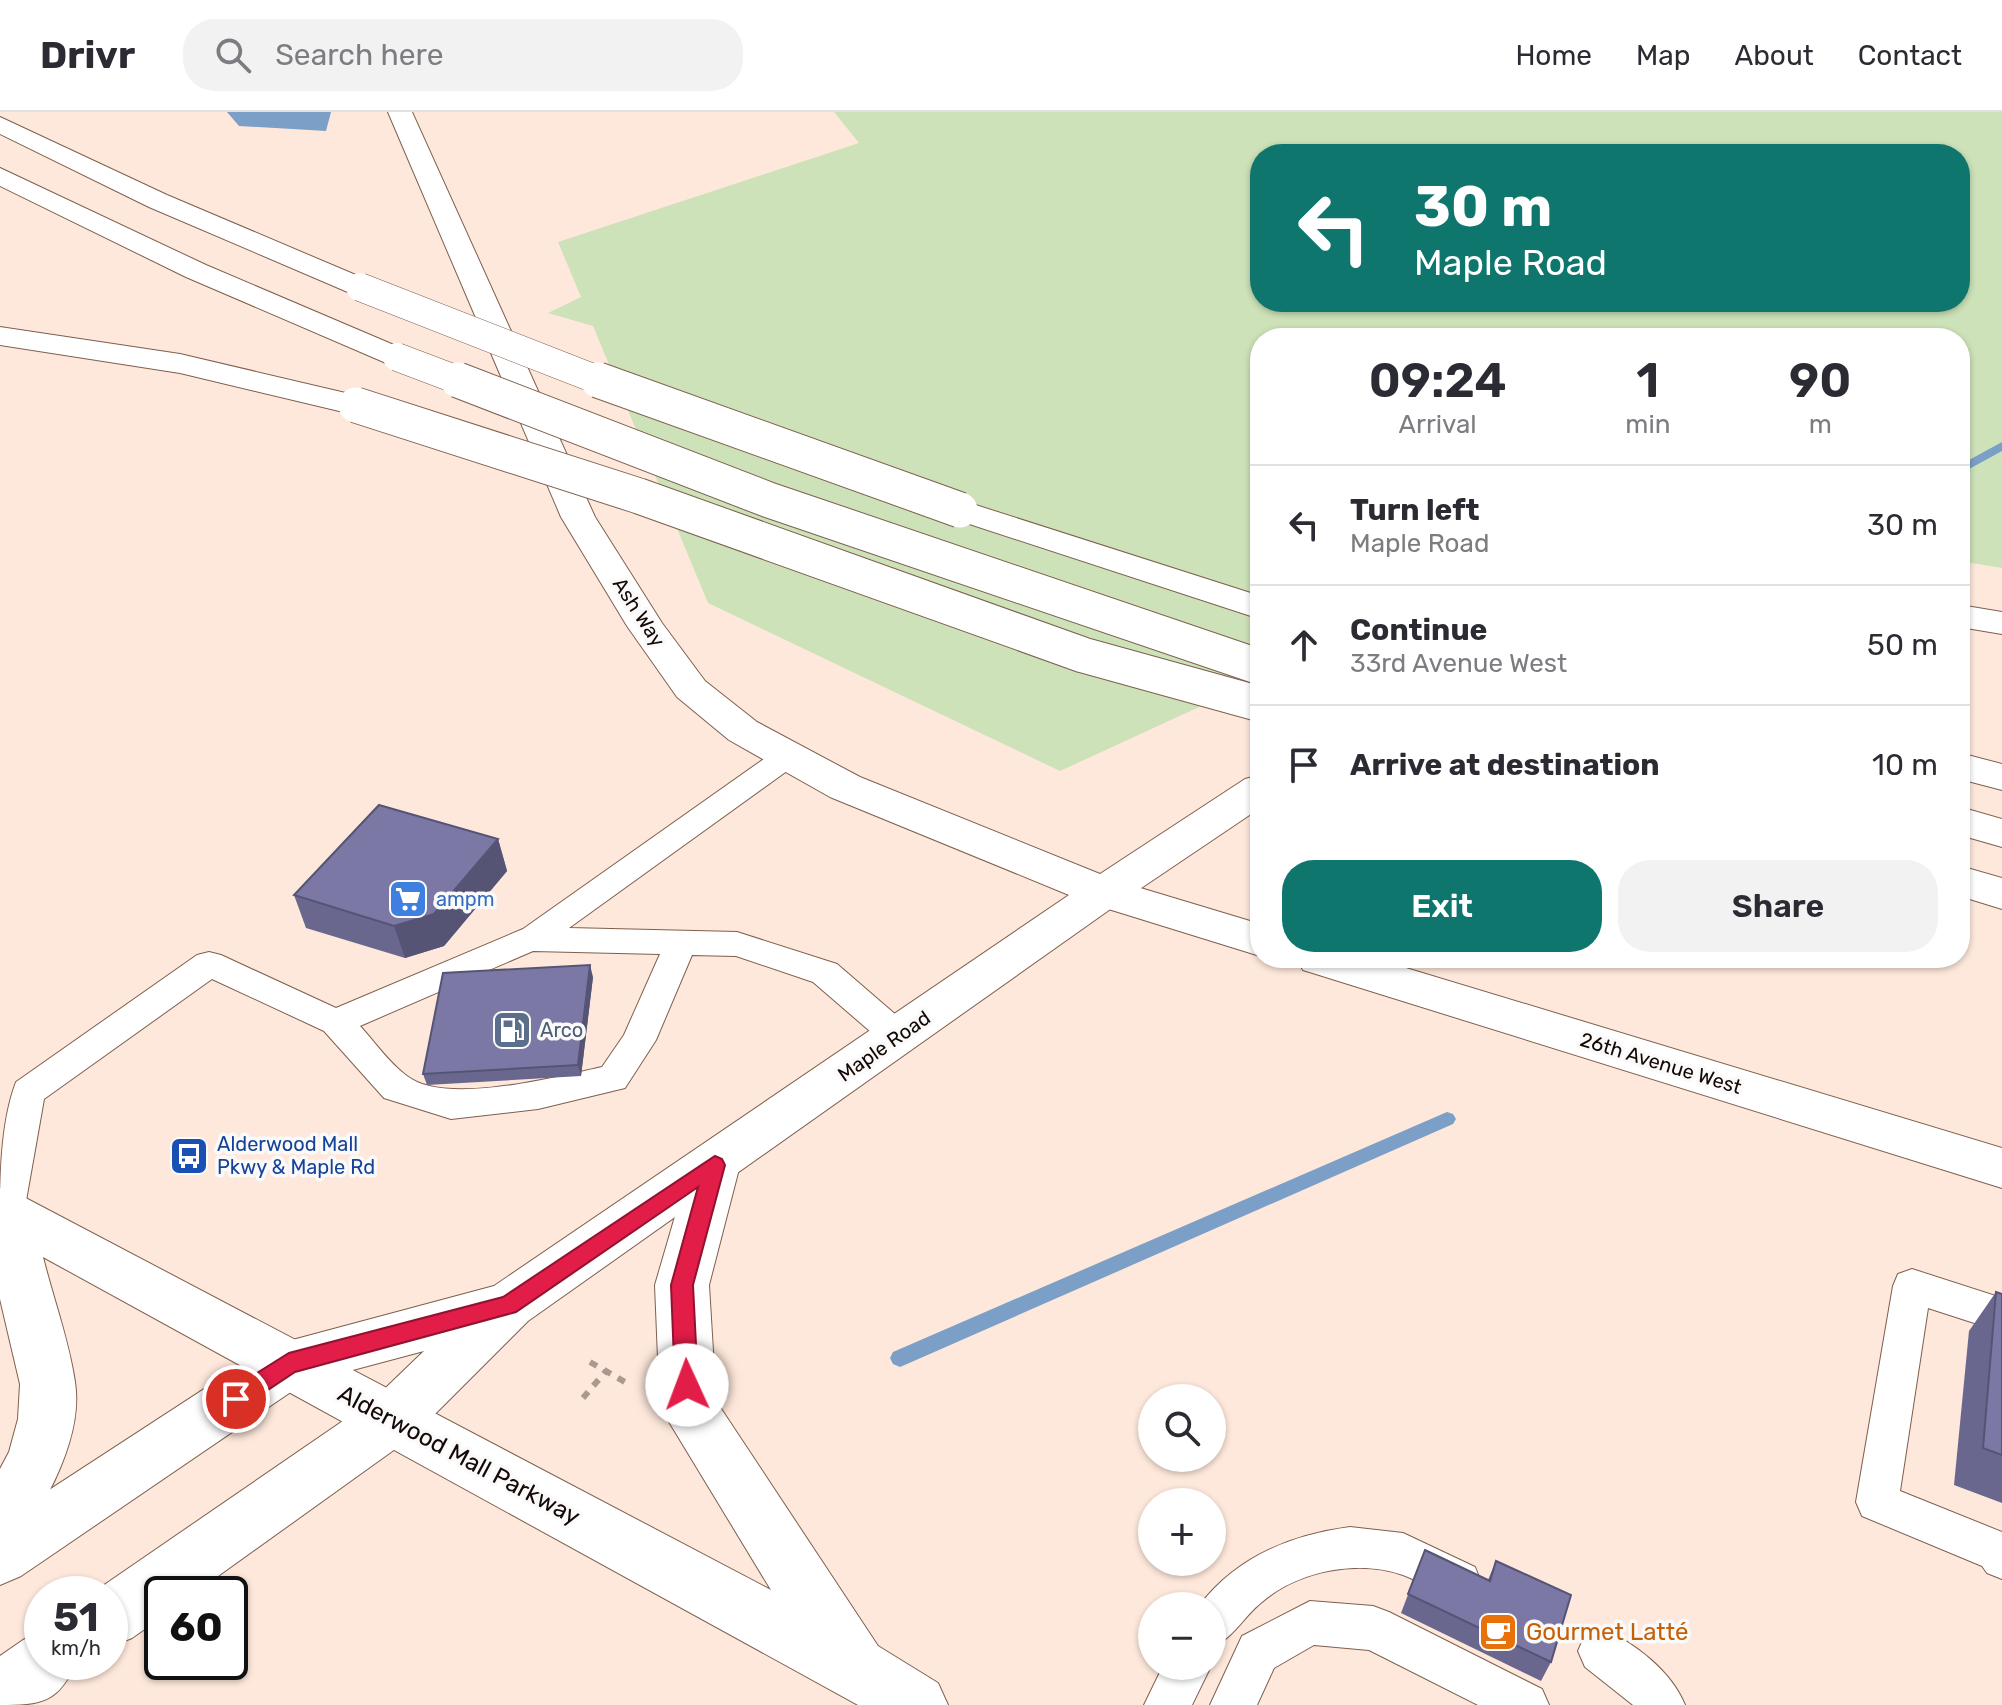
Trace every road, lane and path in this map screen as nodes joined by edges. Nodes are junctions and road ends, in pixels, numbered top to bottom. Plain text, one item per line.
1 (400, 112) edge
2 (0, 124) edge
3 (0, 176) edge
4 (0, 336) edge
5 (960, 510) junction
6 (1250, 583) edge
7 (1250, 605) edge
8 (1970, 618) edge
9 (2002, 623) edge
10 (1250, 664) edge
11 (1250, 701) edge
12 (788, 756) junction
13 (1970, 769) edge
14 (2002, 777) edge
15 (1250, 796) edge
16 (1970, 824) edge
17 (2002, 833) edge
18 (1970, 884) edge
19 (1104, 892) junction
20 (1970, 894) edge
21 (2002, 894) edge
22 (2002, 902) edge
23 (1250, 937) edge
24 (530, 939) junction
25 (681, 942) junction
26 (1352, 968) edge
27 (336, 1022) junction
28 (898, 1036) junction
29 (715, 1165) junction
30 (2002, 1168) edge
31 (2, 1210) edge
32 (509, 1305) junction
33 (2002, 1315) edge
34 (590, 1362) dead end
35 (289, 1363) junction
36 (606, 1371) junction
37 (634, 1387) dead end
38 (583, 1398) dead end
39 (392, 1419) junction
40 (0, 1518) edge
41 (2000, 1554) edge
42 (0, 1556) edge
43 (1484, 1594) edge
44 (128, 1604) edge
45 (1226, 1609) edge
46 (1601, 1651) dead end
47 (856, 1668) junction
48 (24, 1676) edge
49 (1180, 1680) edge
50 (0, 1693) edge
51 (916, 1705) edge
52 (1167, 1705) edge
53 (1233, 1705) edge
54 (1526, 1705) edge
55 (1662, 1705) edge

1 - 12 main road, Ash Way
2 - 5 main road, bridge
3 - 10 main road, bridge
4 - 11 main road, bridge
5 - 6 main road
5 - 7 main road
8 - 9 main road
12 - 19 main road, Ash Way
12 - 24 lane
13 - 14 main road
15 - 19 main road, Maple Road
16 - 17 main road
18 - 21 main road
19 - 23 main road
19 - 28 main road, Maple Road
20 - 22 main road
24 - 25 lane
24 - 27 lane
25 - 27 lane
25 - 28 lane
26 - 30 main road, 26th Avenue West
27 - 31 lane
28 - 29 main road, Maple Road
29 - 32 main road, Maple Road
29 - 47 main road
31 - 35 main road, Alderwood Mall Parkway
31 - 40 main road
32 - 35 main road, Maple Road
32 - 39 main road, Maple Road
33 - 41 lane
34 - 36 path
35 - 39 main road, Alderwood Mall Parkway
35 - 42 main road, Maple Road
36 - 37 path
36 - 38 path
39 - 44 main road, Maple Road
39 - 47 main road, Alderwood Mall Parkway
43 - 45 lane
46 - 55 lane
47 - 51 main road, Alderwood Mall Parkway
48 - 50 main road
49 - 52 lane
53 - 54 lane

